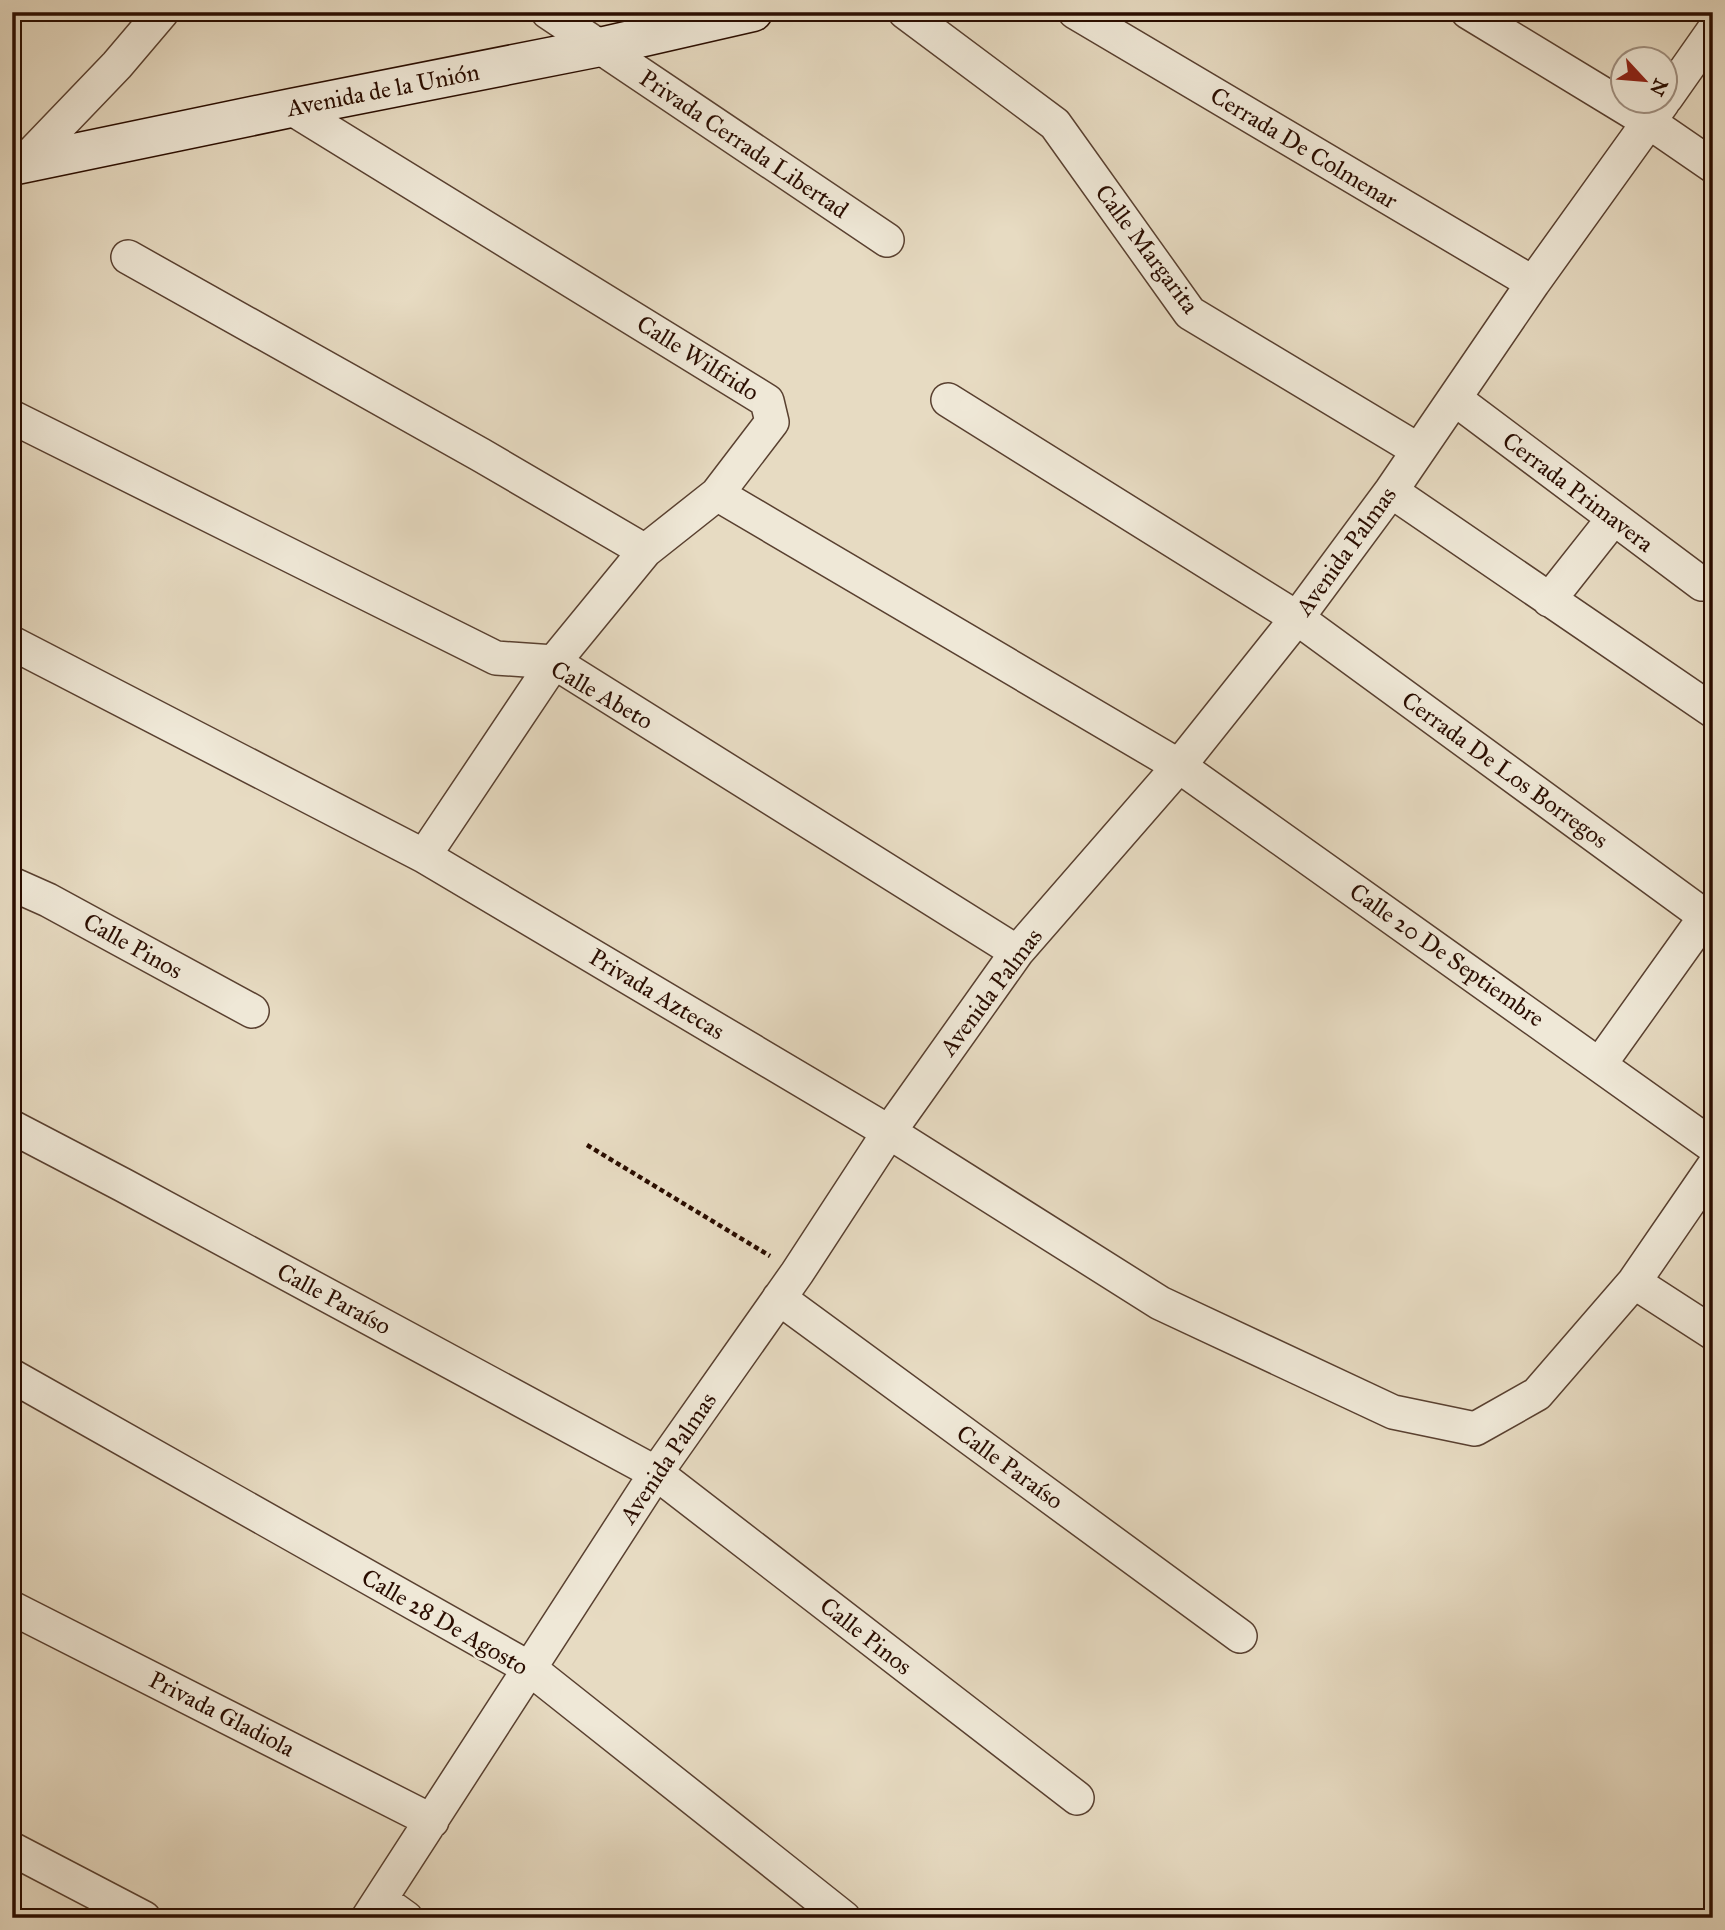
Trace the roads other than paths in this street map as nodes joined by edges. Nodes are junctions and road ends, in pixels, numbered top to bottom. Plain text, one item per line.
1 (162, 12) edge
2 (548, 12) edge
3 (752, 12) edge
4 (905, 12) edge
5 (1075, 12) edge
6 (1468, 12) edge
7 (1713, 31) edge
8 (600, 47) junction
9 (1680, 77) edge
10 (1610, 83) edge
11 (291, 108) junction
12 (1653, 116) edge
13 (1667, 116) edge
14 (17, 165) edge
15 (1713, 166) edge
16 (887, 240) dead end
17 (128, 257) dead end
18 (1533, 283) junction
19 (948, 400) dead end
20 (1455, 400) junction
21 (12, 417) edge
22 (1418, 450) junction
23 (1391, 491) junction
24 (717, 494) junction
25 (1613, 519) junction
26 (645, 551) junction
27 (1702, 584) dead end
28 (1549, 600) junction
29 (1297, 618) junction
30 (12, 642) edge
31 (554, 662) junction
32 (1713, 711) edge
33 (1179, 766) junction
34 (424, 856) junction
35 (12, 884) edge
36 (1709, 919) edge
37 (1017, 952) junction
38 (252, 1012) dead end
39 (1600, 1064) junction
40 (12, 1127) edge
41 (890, 1132) junction
42 (1713, 1146) edge
43 (1713, 1167) edge
44 (1634, 1282) junction
45 (788, 1286) junction
46 (1713, 1333) edge
47 (12, 1376) edge
48 (656, 1473) junction
49 (12, 1608) edge
50 (1240, 1636) dead end
51 (529, 1668) junction
52 (1077, 1798) dead end
53 (432, 1821) junction
54 (12, 1849) edge
55 (385, 1912) edge
56 (144, 1918) edge
57 (844, 1918) edge

1 - 14 street
2 - 8 street, Privada Cerrada Libertad
3 - 8 main road, Avenida de la Unión
4 - 22 street, Calle Margarita
5 - 18 street, Cerrada De Colmenar
6 - 10 street
7 - 9 street, Avenida Palmas
8 - 11 main road, Avenida de la Unión
8 - 16 street, Privada Cerrada Libertad
11 - 14 main road, Avenida de la Unión
11 - 24 street, Calle Wilfrido
12 - 18 street, Avenida Palmas
13 - 15 street
17 - 26 street
18 - 20 street, Avenida Palmas
19 - 29 street, Cerrada De Los Borregos
20 - 22 street, Avenida Palmas
20 - 25 street, Cerrada Primavera
21 - 31 street, Calle Abeto
22 - 23 street, Avenida Palmas
23 - 28 street
23 - 29 street, Avenida Palmas
24 - 26 street
24 - 33 street
25 - 27 street, Cerrada Primavera
25 - 28 street
26 - 31 street
28 - 32 street
29 - 33 street, Avenida Palmas
29 - 36 street, Cerrada De Los Borregos
30 - 34 street, Privada Aztecas
31 - 34 street
31 - 37 street, Calle Abeto
33 - 37 street, Avenida Palmas
33 - 39 street, Calle 20 De Septiembre
34 - 41 street, Privada Aztecas
35 - 38 street, Calle Pinos
36 - 39 street
37 - 41 street, Avenida Palmas
39 - 42 street, Calle 20 De Septiembre
40 - 48 street, Calle Paraíso
41 - 44 street, Privada Aztecas
41 - 45 street, Avenida Palmas
43 - 44 street, Privada Aztecas
44 - 46 street
45 - 48 street, Avenida Palmas
45 - 50 street, Calle Paraíso
47 - 51 street, Calle 28 De Agosto
48 - 51 street, Avenida Palmas
48 - 52 street, Calle Pinos
49 - 53 street, Privada Gladiola
51 - 53 street, Avenida Palmas
51 - 57 street, Calle 28 De Agosto
53 - 55 street, Avenida Palmas
54 - 56 street

